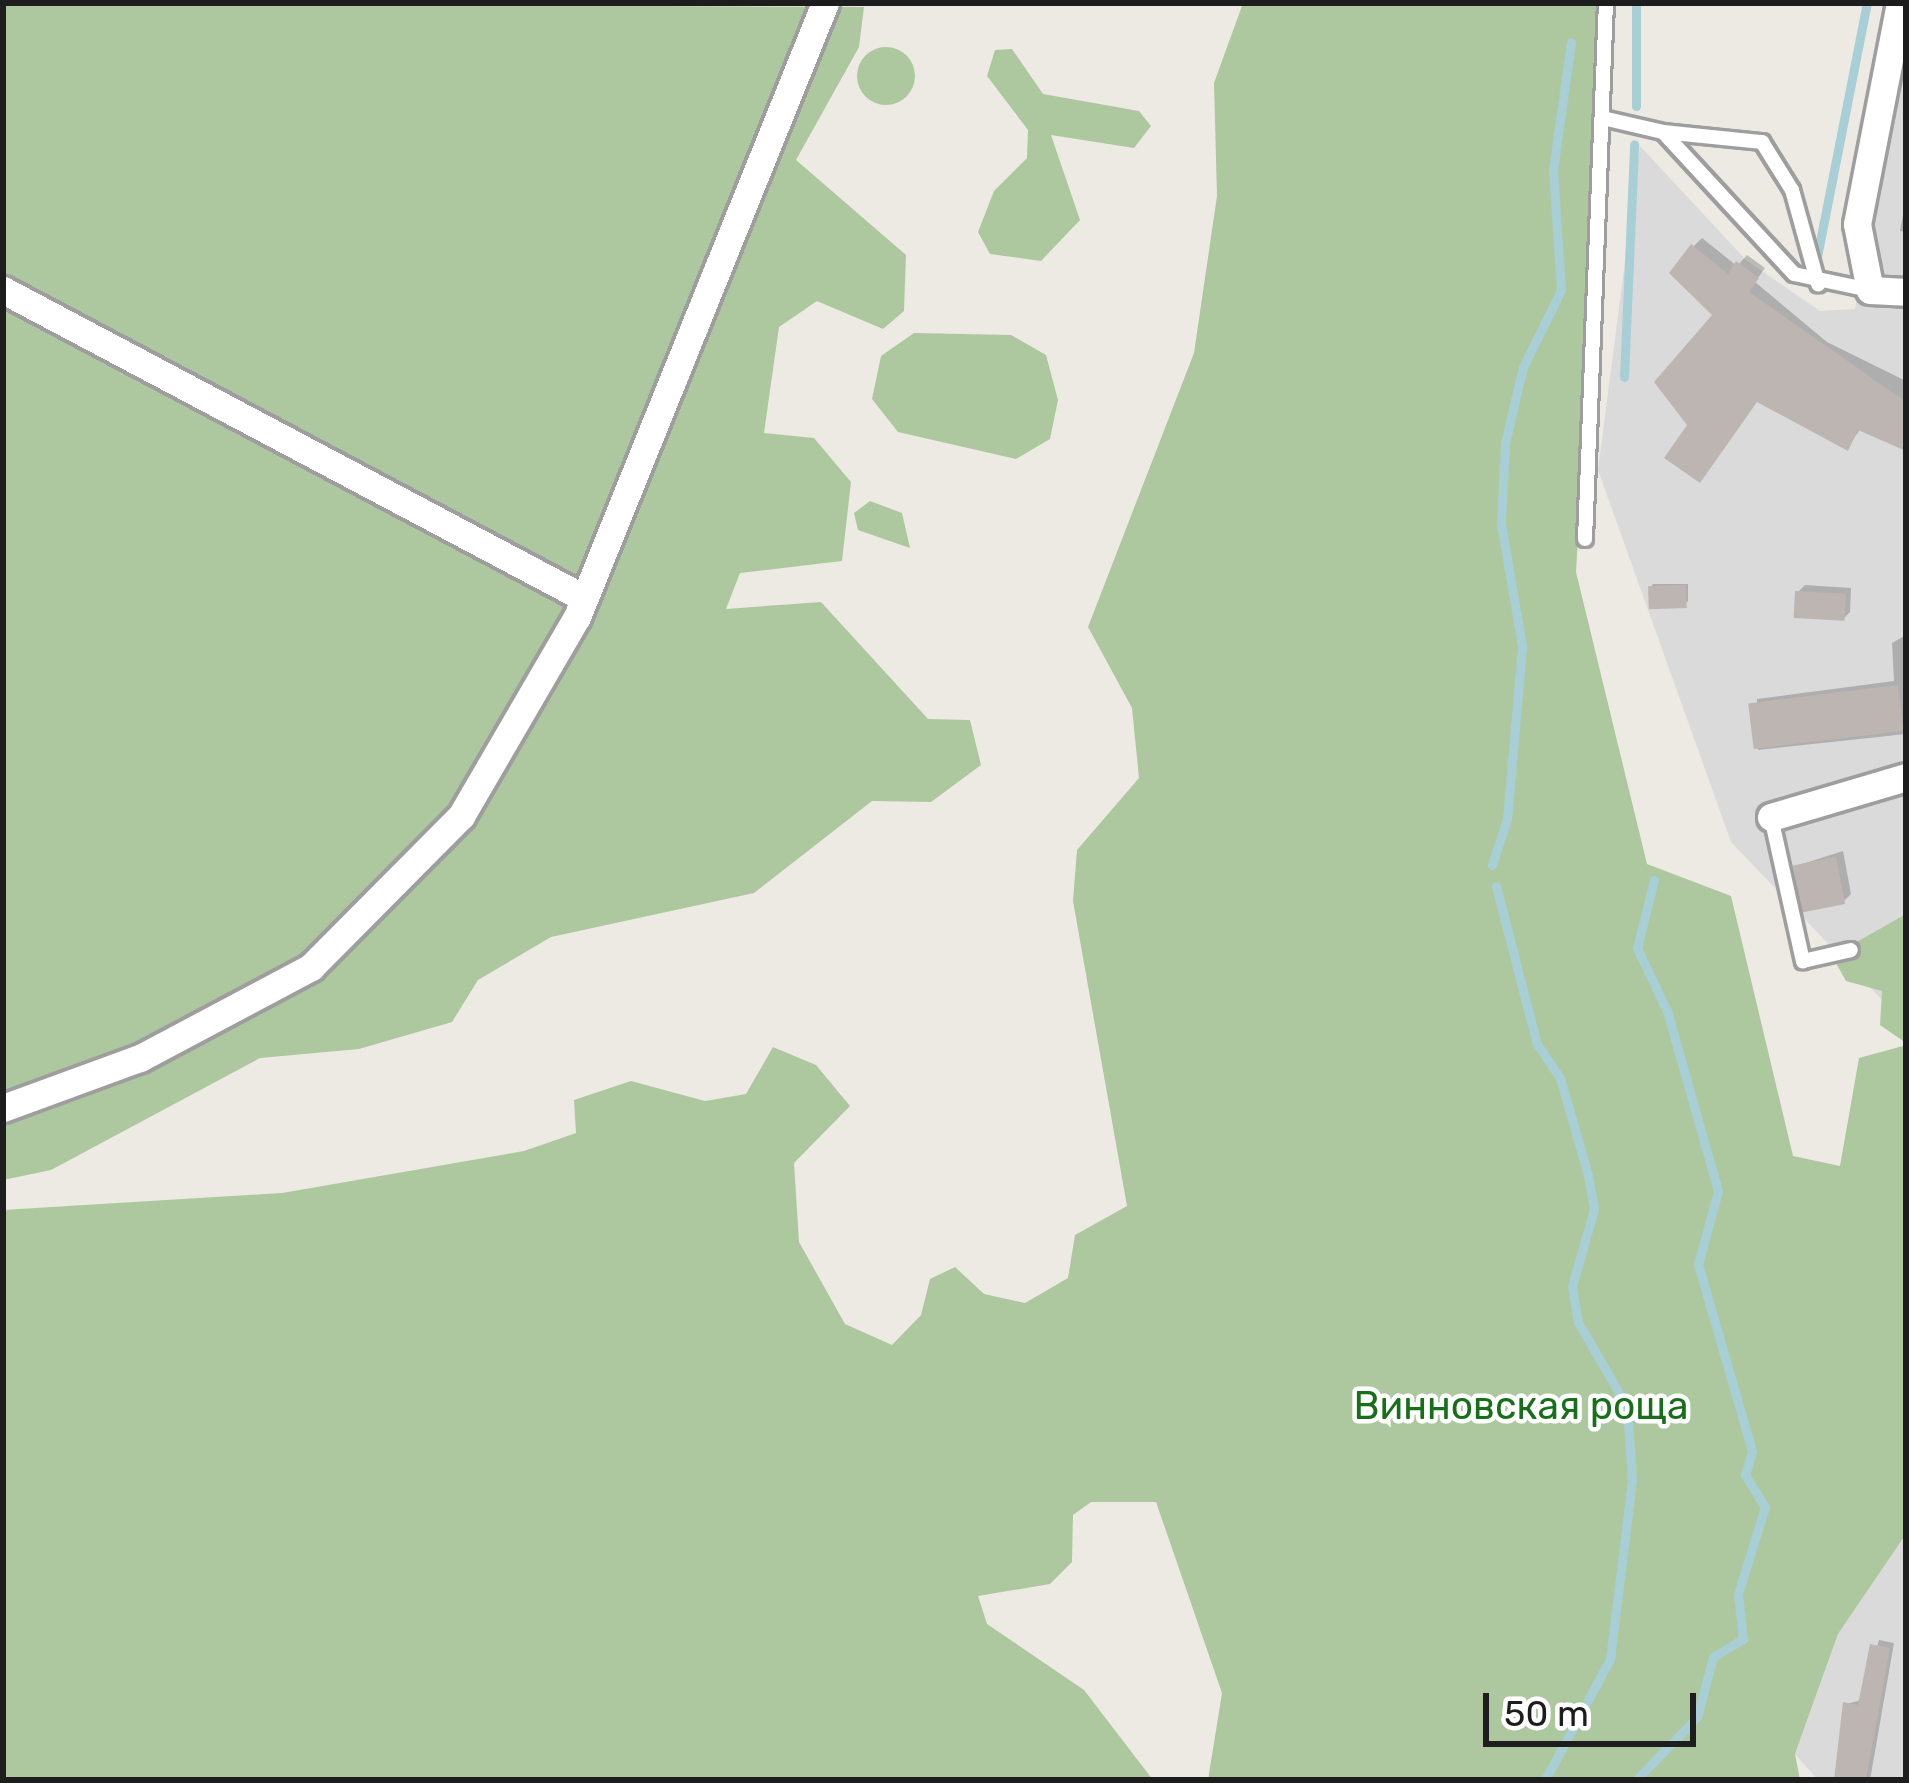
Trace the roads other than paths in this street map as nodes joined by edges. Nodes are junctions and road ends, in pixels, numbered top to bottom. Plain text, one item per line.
1 (825, 3) edge
2 (1606, 3) edge
3 (1900, 3) edge
4 (1607, 119) junction
5 (1663, 132) junction
6 (1818, 284) junction
7 (3, 290) edge
8 (1870, 290) junction
9 (1906, 292) edge
10 (1585, 539) dead end
11 (582, 597) junction
12 (1906, 777) edge
13 (1771, 818) joint
14 (1851, 950) dead end
15 (3, 1108) edge

1 - 11 street
2 - 4 lane
3 - 8 street
4 - 5 lane
4 - 10 lane
5 - 6 lane
5 - 6 lane
6 - 8 lane
7 - 11 street
8 - 9 street
11 - 15 street
12 - 13 street
13 - 14 lane

